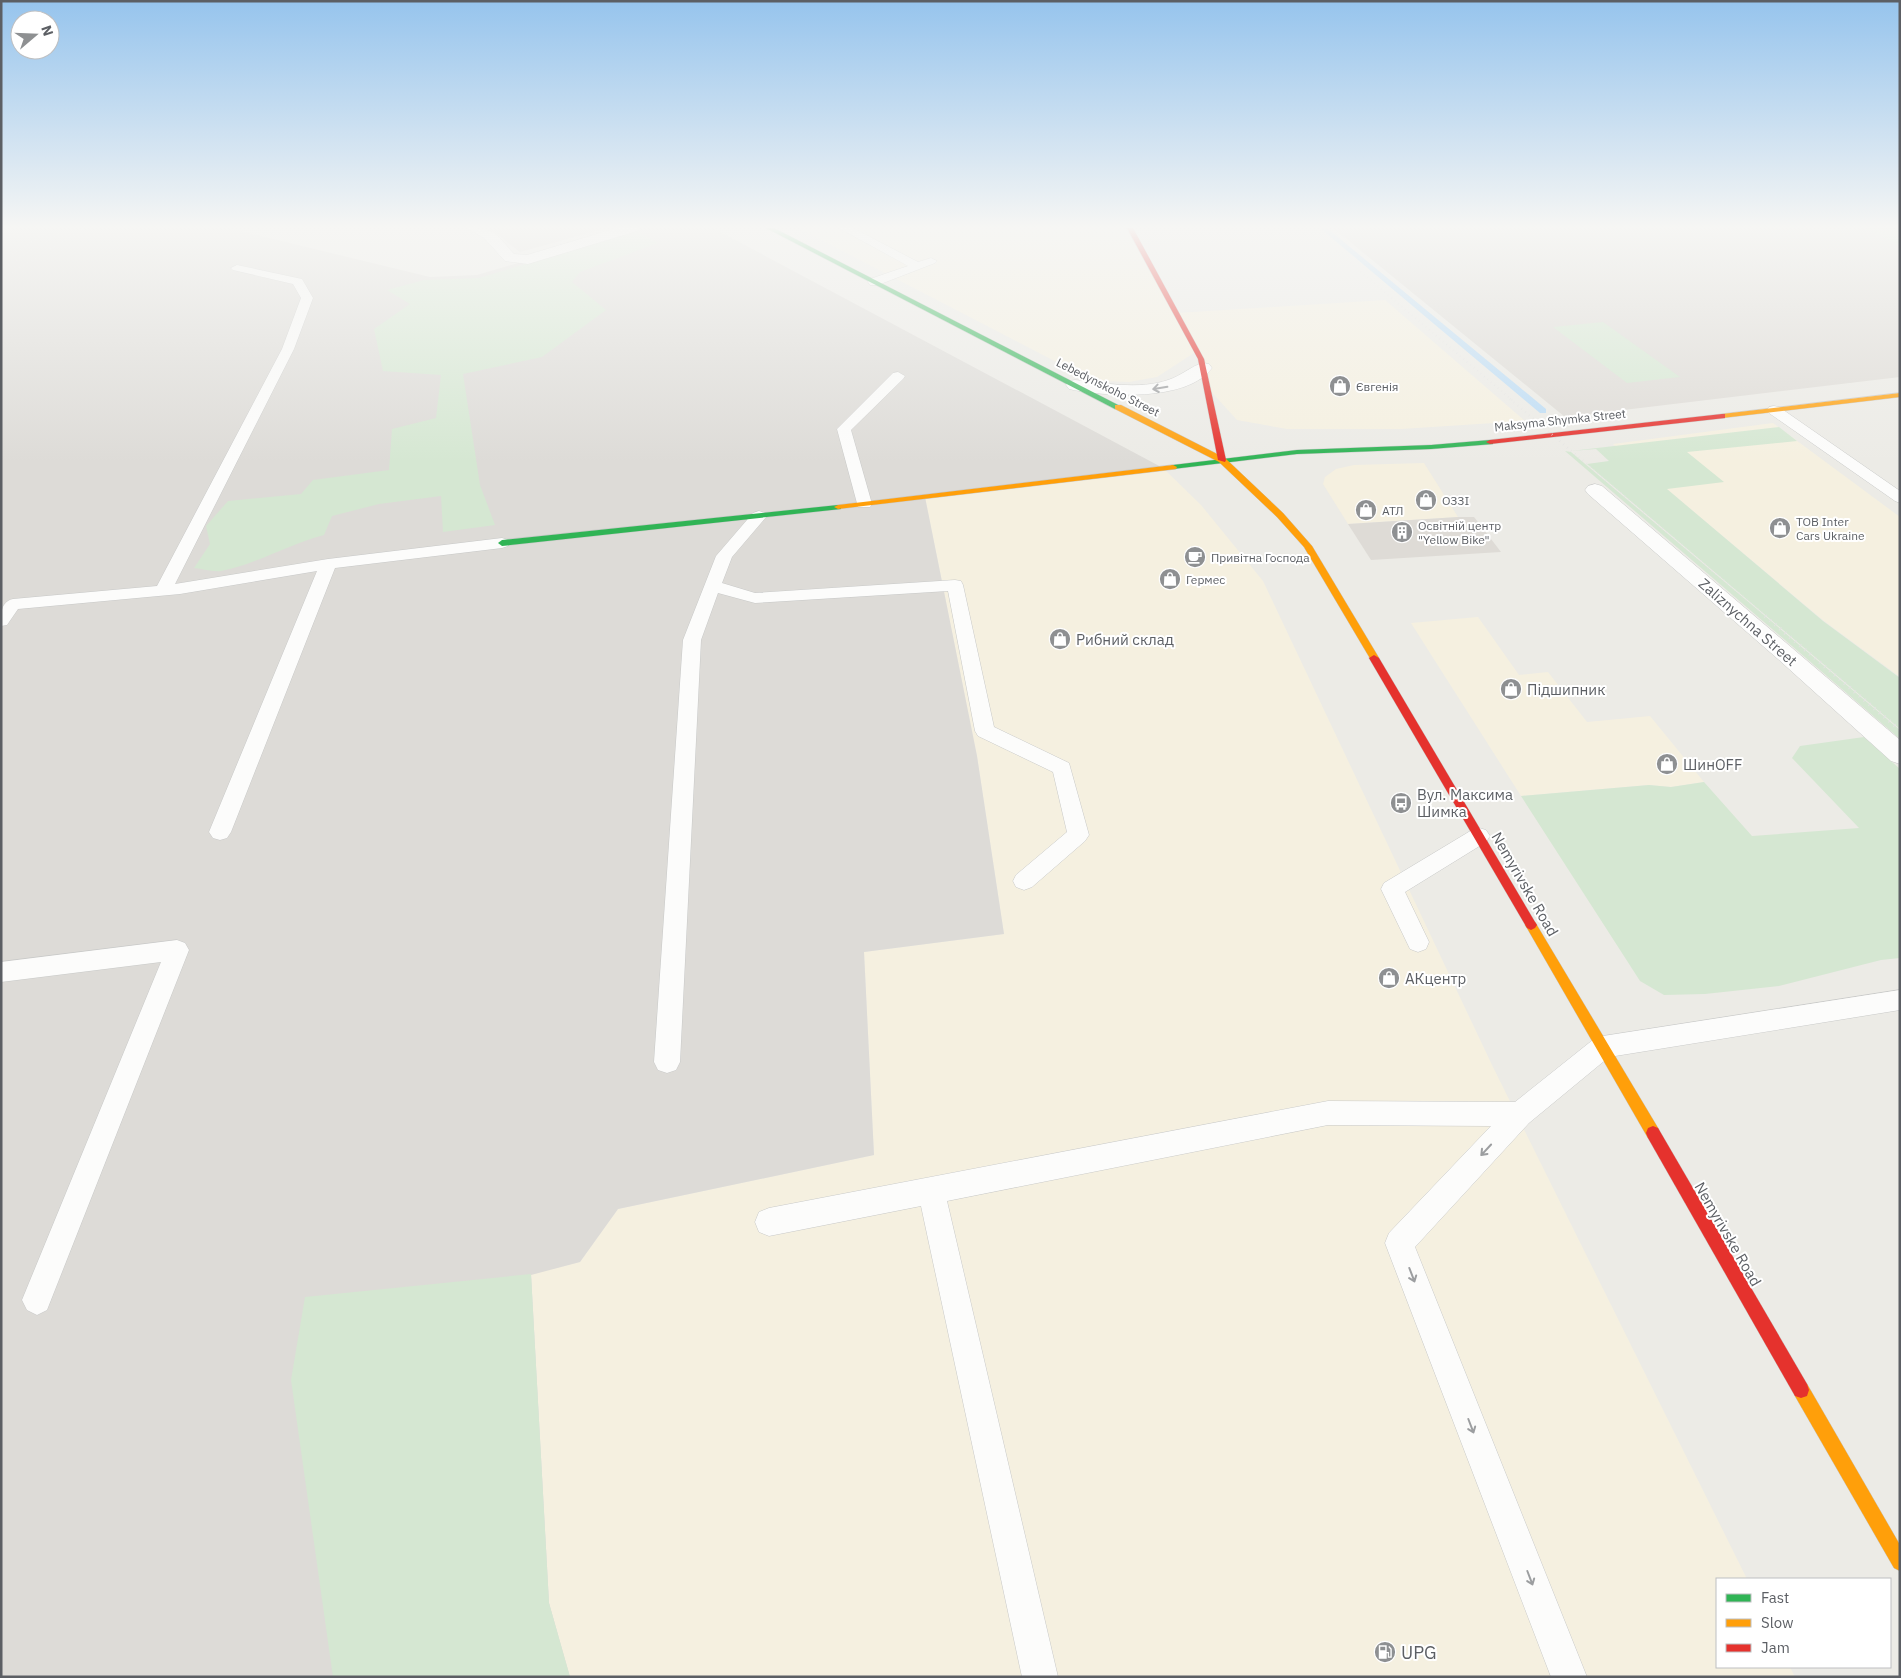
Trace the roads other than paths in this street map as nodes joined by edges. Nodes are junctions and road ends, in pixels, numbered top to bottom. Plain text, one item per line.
1 (304, 306) edge
2 (921, 306) edge
3 (1172, 306) edge
4 (1203, 368) junction
5 (898, 376) dead end
6 (1075, 385) junction
7 (1900, 395) edge
8 (1774, 410) junction
9 (1222, 460) junction
10 (1595, 490) dead end
11 (1900, 498) edge
12 (864, 504) junction
13 (758, 516) junction
14 (502, 543) joint
15 (328, 564) junction
16 (713, 586) junction
17 (163, 590) junction
18 (1, 620) edge
19 (1900, 755) edge
20 (220, 832) dead end
21 (1479, 836) junction
22 (1024, 881) dead end
23 (1418, 942) dead end
24 (1, 972) edge
25 (1900, 1000) edge
26 (1603, 1047) junction
27 (667, 1062) dead end
28 (1520, 1114) junction
29 (931, 1190) junction
30 (770, 1222) dead end
31 (37, 1300) dead end
32 (1900, 1562) edge
33 (1040, 1677) edge
34 (1569, 1677) edge

1 - 17 lane
2 - 6 main road, Lebedynskoho Street
3 - 4 main road
4 -> 6 street
4 - 9 main road
5 - 12 lane
6 - 9 main road, Lebedynskoho Street
7 - 8 main road, Maksyma Shymka Street
8 - 9 main road, Maksyma Shymka Street
8 - 11 lane
9 - 12 main road, Maksyma Shymka Street
9 - 21 main road, Nemyrivske Road
10 - 19 street, Zaliznychna Street
12 - 13 main road, Maksyma Shymka Street
13 - 14 main road, Maksyma Shymka Street
13 - 16 lane
14 - 15 lane
15 - 17 lane
15 - 20 lane
16 - 22 lane
16 - 27 lane
17 - 18 lane
21 - 23 lane
21 - 26 main road, Nemyrivske Road
24 - 31 lane
25 - 26 lane
26 - 28 lane
26 - 32 main road, Nemyrivske Road
28 - 29 lane
28 -> 34 lane
29 - 30 lane
29 - 33 lane

